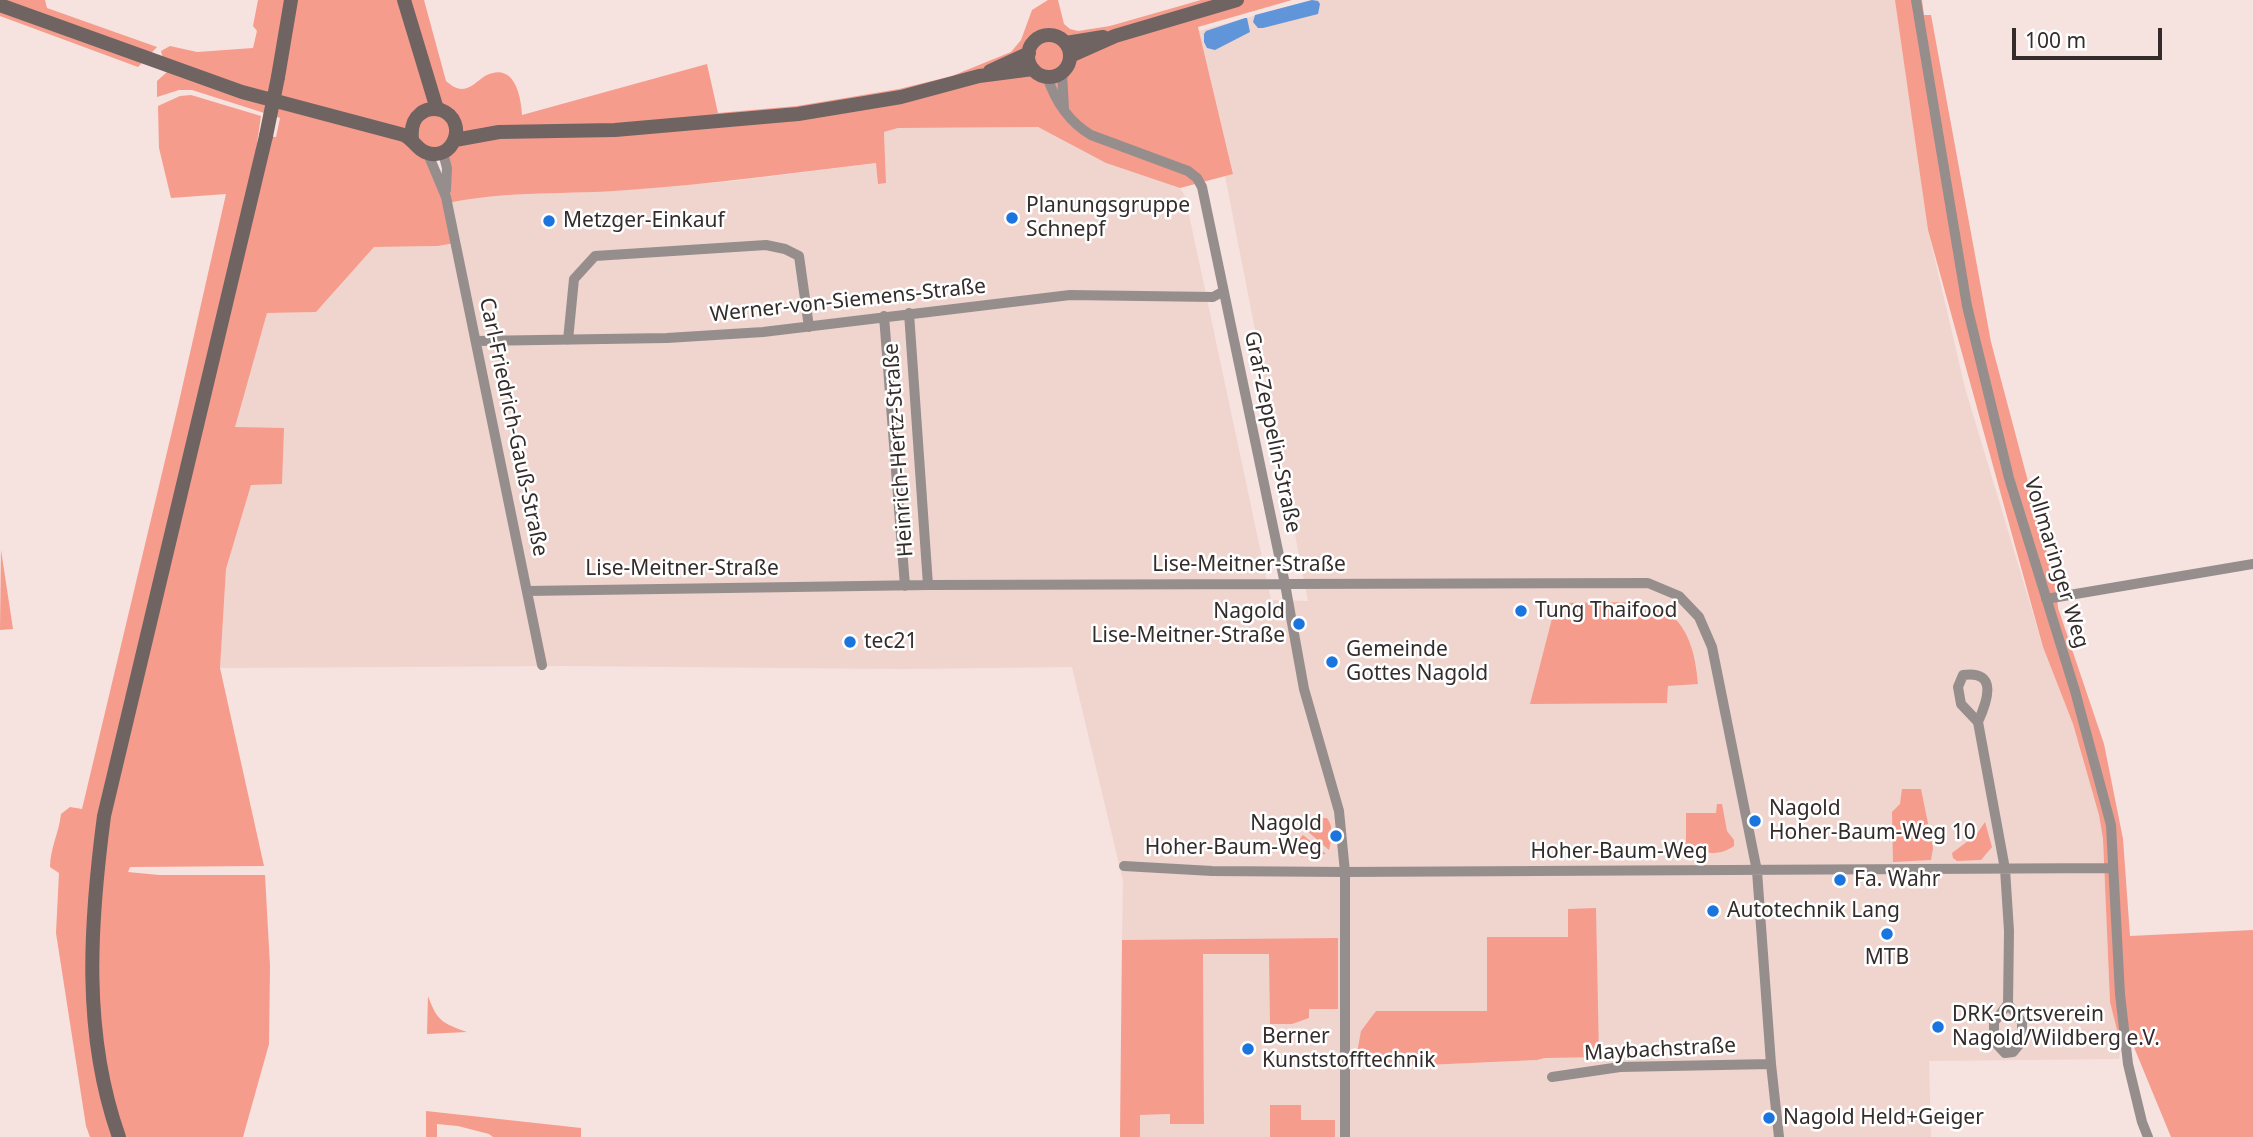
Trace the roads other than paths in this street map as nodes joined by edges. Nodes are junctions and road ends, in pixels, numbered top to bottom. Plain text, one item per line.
1 (291, 0) edge
2 (404, 0) edge
3 (1237, 0) edge
4 (1916, 0) edge
5 (0, 5) edge
6 (1068, 50) junction
7 (1029, 53) junction
8 (1033, 69) junction
9 (1062, 72) junction
10 (979, 76) junction
11 (1048, 76) junction
12 (1064, 109) junction
13 (430, 111) junction
14 (412, 131) junction
15 (456, 134) junction
16 (436, 153) junction
17 (1222, 292) junction
18 (909, 313) junction
19 (884, 316) junction
20 (809, 327) junction
21 (568, 340) junction
22 (476, 341) junction
23 (2253, 564) edge
24 (1285, 584) junction
25 (928, 585) junction
26 (905, 586) junction
27 (527, 591) junction
28 (2046, 599) junction
29 (542, 665) dead end
30 (1978, 723) dead end
31 (1125, 866) dead end
32 (2113, 868) junction
33 (2005, 869) junction
34 (1757, 871) junction
35 (1345, 872) junction
36 (2008, 1004) dead end
37 (1771, 1063) junction
38 (1552, 1077) dead end
39 (119, 1137) edge
40 (1345, 1137) edge
41 (1779, 1137) edge
42 (2148, 1137) edge

1 - 39 street, bridge
2 - 13 street
3 - 6 street
4 - 28 street, Vollmaringer Weg
5 - 14 street
6 - 7 street
6 - 9 street
7 - 8 street
7 - 10 street
8 - 10 street
8 - 11 street
9 - 11 street
9 - 12 street
10 - 15 street
11 - 12 street, Graf-Zeppelin-Straße
12 - 17 street, Graf-Zeppelin-Straße
13 - 14 street
13 - 15 street
14 - 16 street
15 - 16 street
16 - 22 street, Carl-Friedrich-Gauß-Straße
17 - 18 street, Werner-von-Siemens-Straße
17 - 24 street, Graf-Zeppelin-Straße
18 - 19 street, Werner-von-Siemens-Straße
18 - 25 street, Heinrich-Hertz-Straße
19 - 20 street, Werner-von-Siemens-Straße
19 - 26 street, Heinrich-Hertz-Straße
20 - 21 street, Werner-von-Siemens-Straße
20 - 21 street
21 - 22 street, Werner-von-Siemens-Straße
22 - 27 street, Carl-Friedrich-Gauß-Straße
23 - 28 street
24 - 25 street, Lise-Meitner-Straße
24 - 34 street, Lise-Meitner-Straße
24 - 35 street, Graf-Zeppelin-Straße
25 - 26 street, Lise-Meitner-Straße
26 - 27 street, Lise-Meitner-Straße
27 - 29 street, Carl-Friedrich-Gauß-Straße
28 - 32 street, Vollmaringer Weg
30 - 33 street
31 - 35 street, Hoher-Baum-Weg
32 - 33 street, Hoher-Baum-Weg
32 - 42 street, Vollmaringer Weg
33 - 34 street, Hoher-Baum-Weg
33 - 36 street
34 - 35 street, Hoher-Baum-Weg
34 - 37 street, Lise-Meitner-Straße
35 - 40 street, Graf-Zeppelin-Straße
37 - 38 street, Maybachstraße
37 - 41 street, Lise-Meitner-Straße

